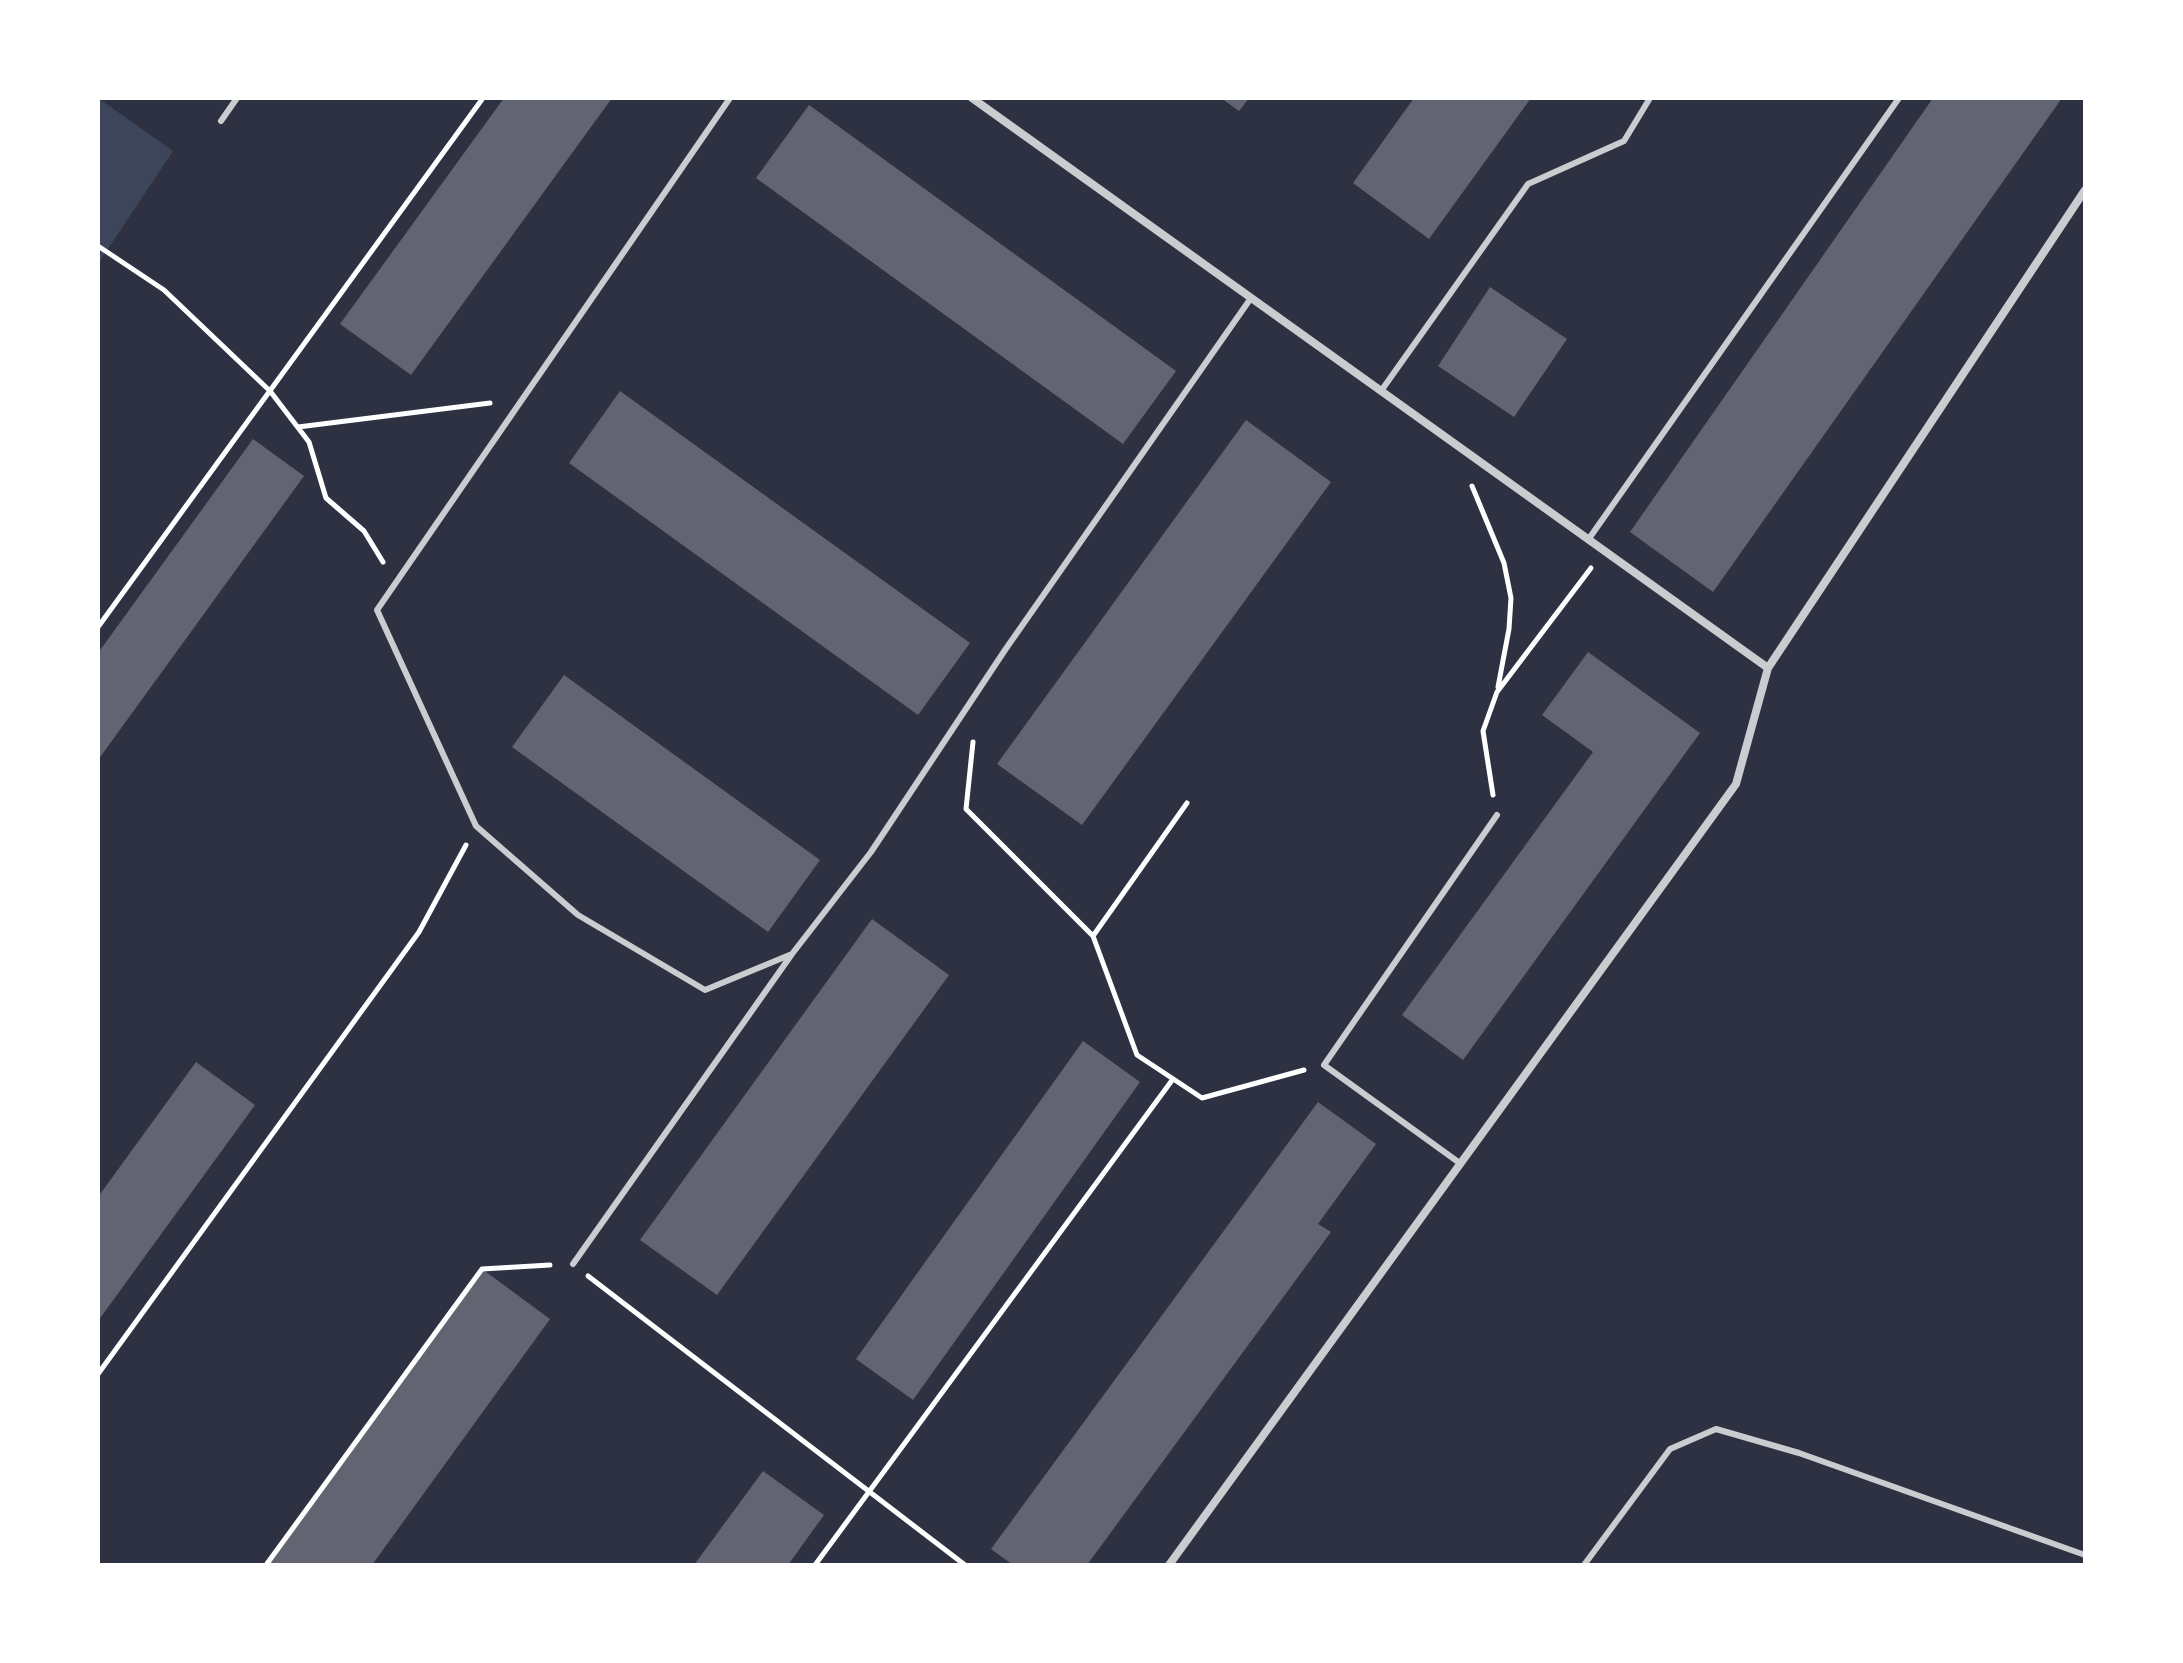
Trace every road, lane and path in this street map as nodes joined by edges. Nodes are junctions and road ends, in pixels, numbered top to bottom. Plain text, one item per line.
1 (237, 98) edge
2 (483, 98) edge
3 (730, 98) edge
4 (972, 98) edge
5 (1650, 98) edge
6 (1899, 98) edge
7 (221, 121) dead end
8 (2085, 190) edge
9 (98, 246) edge
10 (1251, 298) junction
11 (270, 391) junction
12 (1381, 391) junction
13 (522, 400) junction
14 (297, 427) junction
15 (1464, 450) junction
16 (1588, 540) junction
17 (1604, 551) junction
18 (396, 583) junction
19 (98, 627) edge
20 (1768, 668) junction
21 (1497, 692) junction
22 (974, 734) dead end
23 (1187, 803) dead end
24 (1497, 815) joint
25 (476, 826) junction
26 (1093, 936) junction
27 (792, 954) junction
28 (1324, 1065) junction
29 (1173, 1079) junction
30 (1461, 1164) junction
31 (573, 1264) junction
32 (98, 1374) edge
33 (870, 1490) junction
34 (2085, 1555) edge
35 (266, 1565) edge
36 (815, 1565) edge
37 (965, 1565) edge
38 (1169, 1565) edge
39 (1584, 1565) edge

1 - 7 lane
2 - 11 path
3 - 13 lane
4 - 10 street
5 - 12 lane
6 - 16 lane
8 - 20 street
9 - 11 path
10 - 12 street
10 - 27 lane
11 - 14 path
11 - 19 path
12 - 15 street
13 - 14 path
13 - 18 lane
14 - 18 path
15 - 16 street
15 - 21 path
16 - 17 street
17 - 20 street
17 - 21 path
18 - 25 lane
20 - 30 street
21 - 24 path
22 - 26 path
23 - 26 path
24 - 28 lane
25 - 27 lane
25 - 32 path
26 - 29 path
27 - 31 lane
28 - 29 path
28 - 30 lane
29 - 33 path
30 - 38 street
31 - 33 path
31 - 35 path
33 - 36 path
33 - 37 path
34 - 39 lane

